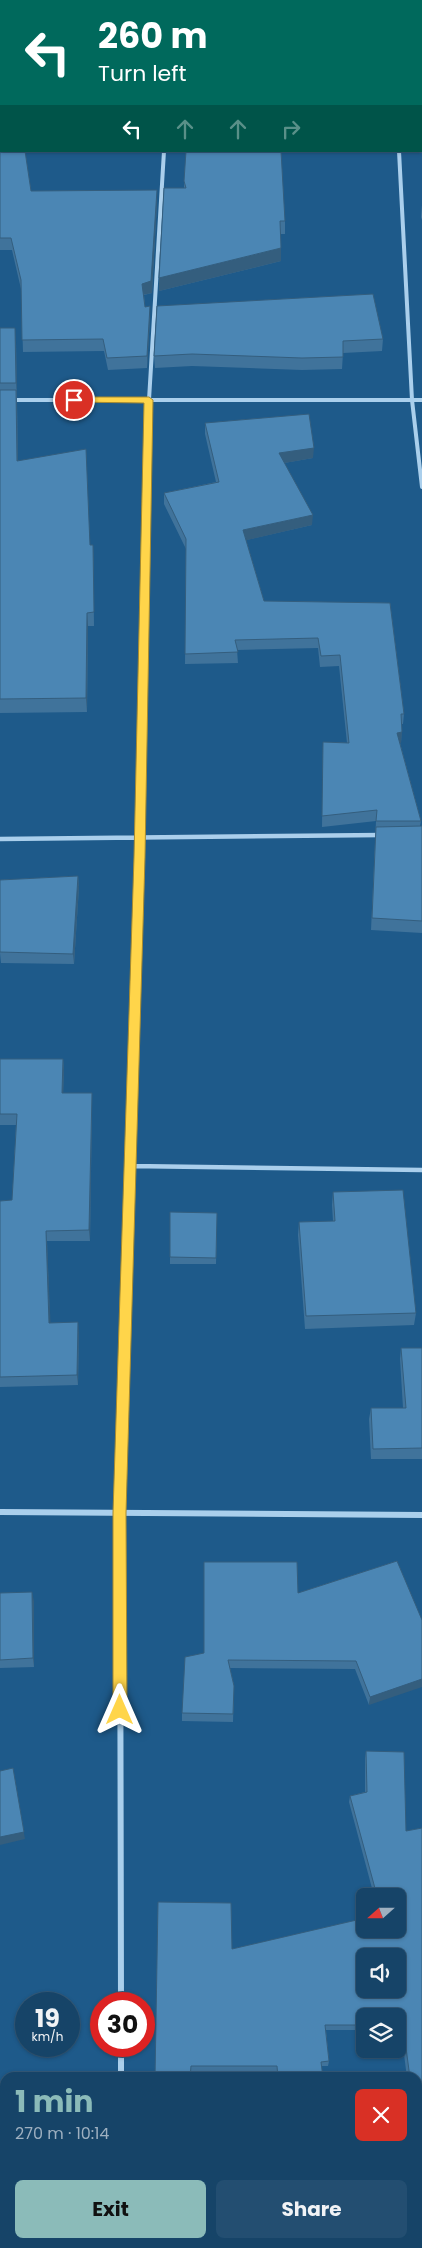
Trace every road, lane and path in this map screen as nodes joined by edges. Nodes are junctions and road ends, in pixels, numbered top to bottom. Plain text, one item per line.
1 (164, 152) edge
2 (399, 152) edge
3 (0, 400) edge
4 (149, 400) junction
5 (412, 400) junction
6 (422, 400) edge
7 (422, 486) edge
8 (393, 835) edge
9 (140, 837) junction
10 (0, 839) edge
11 (130, 1166) junction
12 (422, 1170) edge
13 (0, 1512) edge
14 (120, 1513) junction
15 (422, 1516) edge
16 (120, 1992) edge
17 (121, 2057) edge
18 (121, 2072) edge

1 - 4 street
2 - 5 street
3 - 4 street
4 - 5 street
4 - 9 street
5 - 6 street
5 - 7 street
8 - 9 street
9 - 10 street
9 - 11 street
11 - 12 street
11 - 14 street
13 - 14 street
14 - 15 street
14 - 16 street
17 - 18 street

